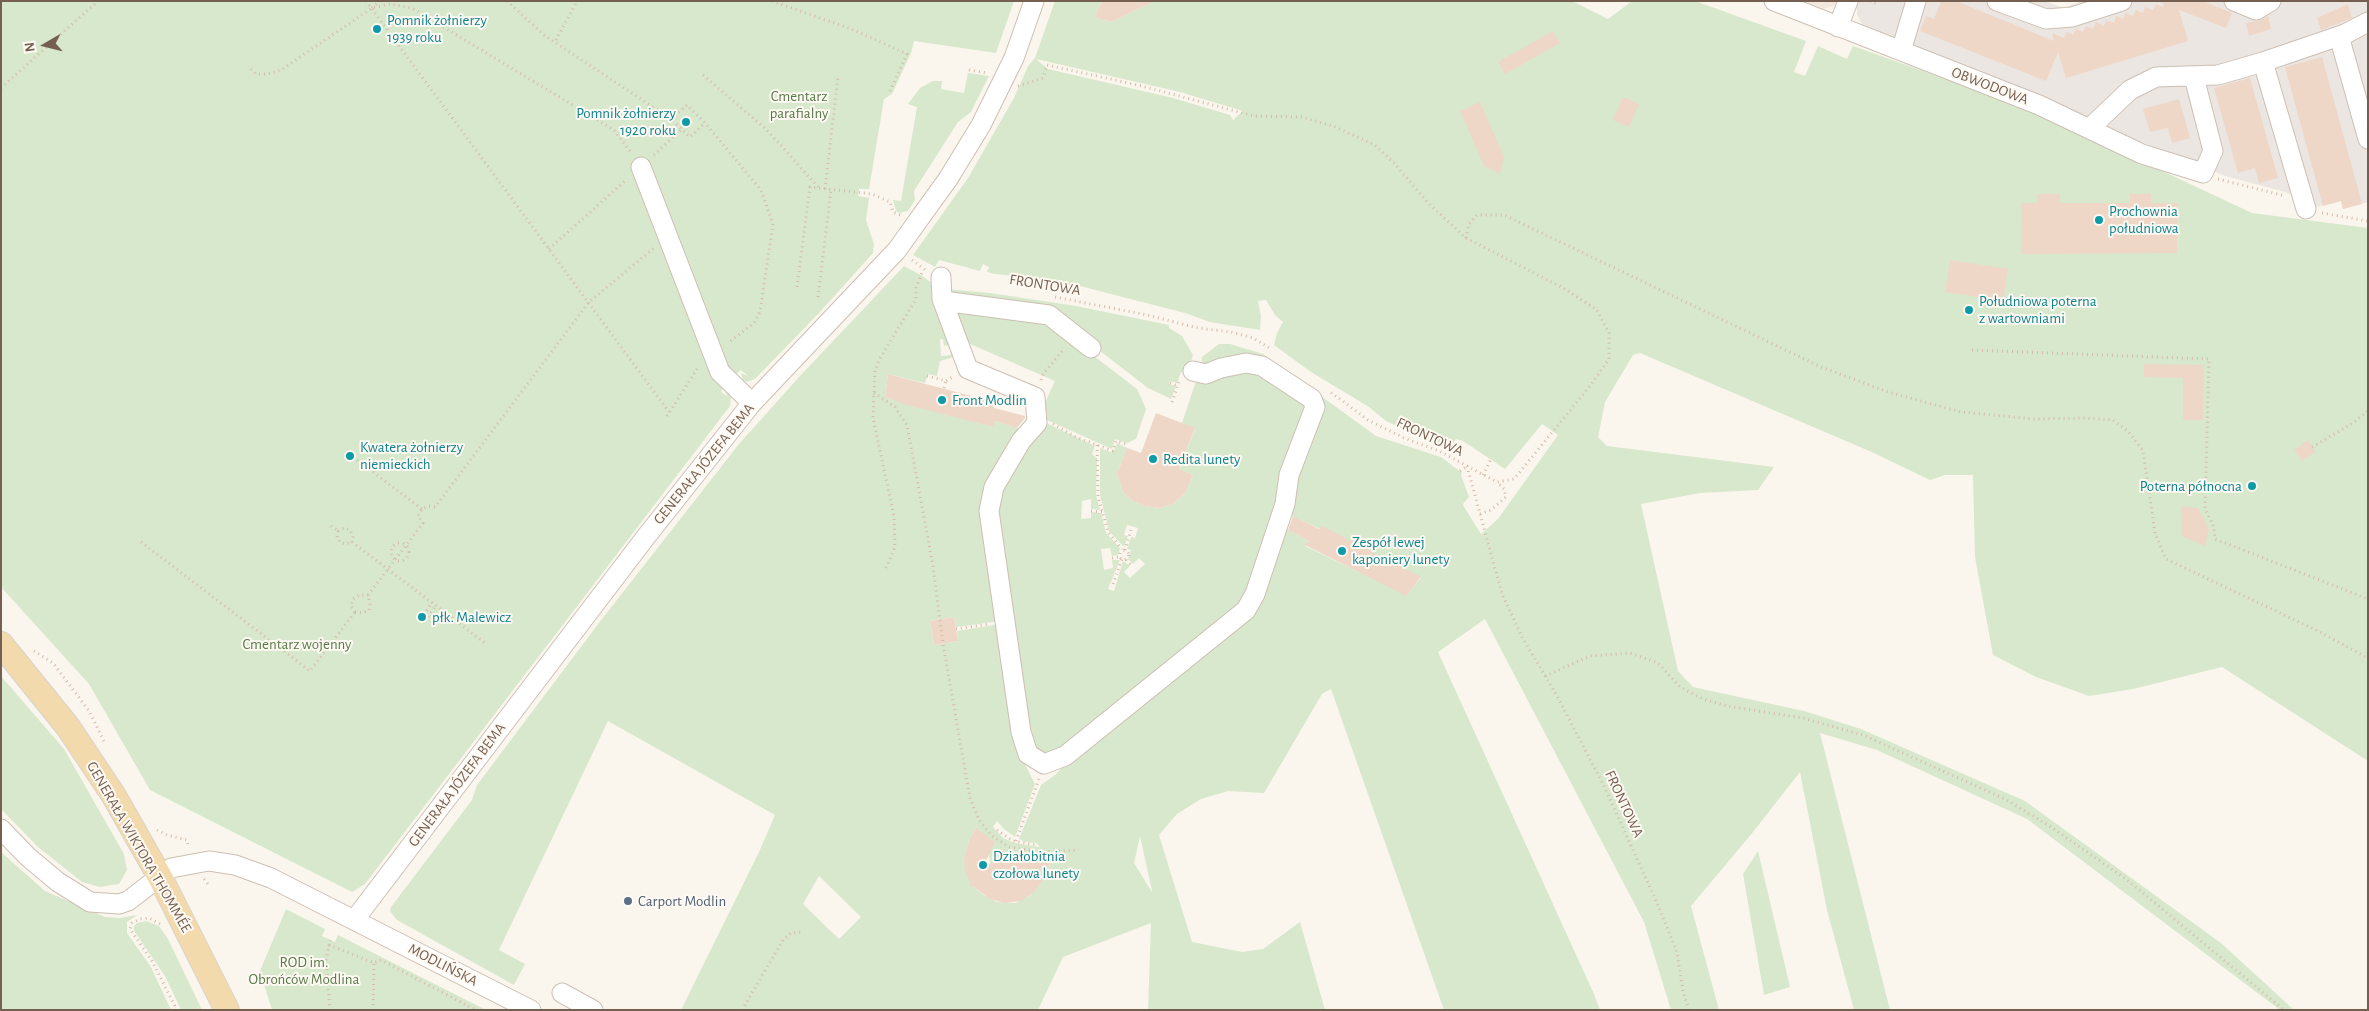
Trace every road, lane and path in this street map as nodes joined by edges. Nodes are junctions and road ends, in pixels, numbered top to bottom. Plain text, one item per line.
1 (98, 1) edge
2 (366, 1) edge
3 (379, 1) edge
4 (507, 1) edge
5 (577, 1) edge
6 (772, 1) edge
7 (1034, 1) edge
8 (1774, 1) edge
9 (1848, 1) edge
10 (1870, 1) edge
11 (1916, 1) edge
12 (1997, 1) edge
13 (2122, 1) edge
14 (2234, 1) edge
15 (2271, 1) edge
16 (1879, 5) dead end
17 (2098, 5) edge
18 (372, 8) junction
19 (2368, 22) edge
20 (1838, 27) junction
21 (2339, 36) junction
22 (556, 40) junction
23 (1901, 51) junction
24 (2263, 62) junction
25 (251, 69) dead end
26 (969, 70) dead end
27 (986, 73) dead end
28 (703, 75) dead end
29 (838, 77) dead end
30 (2194, 77) junction
31 (1021, 86) dead end
32 (1, 88) edge
33 (890, 91) dead end
34 (672, 119) junction
35 (704, 123) junction
36 (2090, 128) junction
37 (682, 129) junction
38 (2368, 139) edge
39 (641, 167) junction
40 (819, 188) junction
41 (825, 189) junction
42 (831, 190) junction
43 (2306, 209) dead end
44 (907, 215) dead end
45 (668, 237) junction
46 (1466, 238) junction
47 (550, 249) junction
48 (897, 250) junction
49 (923, 269) junction
50 (941, 277) joint
51 (797, 287) dead end
52 (818, 297) dead end
53 (1053, 297) dead end
54 (943, 301) junction
55 (588, 302) junction
56 (1066, 345) dead end
57 (1090, 348) dead end
58 (1972, 350) dead end
59 (1277, 353) dead end
60 (709, 358) junction
61 (1193, 371) dead end
62 (1043, 374) dead end
63 (927, 376) dead end
64 (1170, 383) dead end
65 (1323, 387) dead end
66 (944, 388) dead end
67 (874, 393) junction
68 (1172, 402) dead end
69 (752, 403) junction
70 (2368, 410) edge
71 (670, 412) junction
72 (667, 416) dead end
73 (1046, 421) dead end
74 (1098, 445) junction
75 (1129, 445) dead end
76 (2312, 447) dead end
77 (1491, 459) dead end
78 (357, 460) dead end
79 (1467, 466) junction
80 (1460, 471) dead end
81 (1483, 475) junction
82 (1497, 482) junction
83 (422, 509) junction
84 (1091, 511) dead end
85 (1102, 512) junction
86 (1480, 514) junction
87 (331, 526) dead end
88 (1132, 530) dead end
89 (338, 531) junction
90 (141, 542) dead end
91 (352, 542) junction
92 (407, 544) junction
93 (1123, 550) junction
94 (1112, 558) dead end
95 (1122, 558) junction
96 (395, 560) junction
97 (1131, 565) dead end
98 (886, 568) dead end
99 (388, 569) junction
100 (1113, 584) dead end
101 (368, 595) junction
102 (2368, 599) edge
103 (432, 602) junction
104 (436, 605) junction
105 (355, 612) junction
106 (1005, 621) junction
107 (956, 629) dead end
108 (485, 643) dead end
109 (1, 644) edge
110 (2368, 658) edge
111 (1545, 676) junction
112 (1044, 764) junction
113 (1, 829) edge
114 (997, 830) dead end
115 (1016, 841) junction
116 (1037, 845) dead end
117 (1079, 850) dead end
118 (160, 877) junction
119 (140, 919) dead end
120 (355, 919) junction
121 (804, 932) dead end
122 (330, 940) dead end
123 (329, 945) junction
124 (374, 963) junction
125 (562, 993) dead end
126 (177, 1010) edge
127 (227, 1010) edge
128 (330, 1010) edge
129 (373, 1010) edge
130 (476, 1010) edge
131 (530, 1010) edge
132 (593, 1010) edge
133 (742, 1010) edge
134 (1689, 1010) edge
135 (2284, 1010) edge

1 - 32 path
2 - 18 path
3 - 18 path
4 - 22 path
5 - 22 path
6 - 33 path
7 - 48 street, GENERAŁA JÓZEFA BEMA
8 - 20 street, OBWODOWA
9 - 20 street
10 - 16 path
11 - 23 street
12 - 17 street
13 - 17 street
14 - 15 street
18 - 25 path
18 - 39 path
18 - 47 path
19 - 21 street
20 - 23 street, OBWODOWA
21 - 24 street
21 - 38 street
22 - 34 path
23 - 36 street, OBWODOWA
24 - 30 street
24 - 43 street
26 - 27 path
28 - 40 path
29 - 41 path
30 - 36 street
30 - 36 street, OBWODOWA
31 - 46 path
34 - 35 path
34 - 37 path
35 - 37 path
35 - 60 path
37 - 39 path
39 - 45 street
39 - 47 path
40 - 41 path
40 - 51 path
41 - 42 path
42 - 44 path
42 - 52 path
45 - 55 path
45 - 60 street
46 - 82 path
46 - 110 path
47 - 55 path
48 - 49 path
48 - 69 street, GENERAŁA JÓZEFA BEMA
49 - 50 path
49 - 67 path
50 - 54 street
53 - 59 path, FRONTOWA
54 - 57 street
54 - 106 street
55 - 71 path
55 - 83 path
56 - 62 path
58 - 102 path
60 - 69 street
60 - 71 path
61 - 112 street
63 - 66 path
64 - 68 path
65 - 79 path, FRONTOWA
67 - 98 path
67 - 117 path
69 - 120 street, GENERAŁA JÓZEFA BEMA
70 - 76 path
71 - 72 path
73 - 74 path
74 - 75 path
74 - 85 path
77 - 81 path
78 - 83 path
79 - 80 path
79 - 81 path
79 - 86 path, FRONTOWA
81 - 82 path
82 - 86 path
83 - 92 path
84 - 85 path
85 - 93 path
86 - 111 path, FRONTOWA
87 - 89 path
88 - 93 path
89 - 91 path
89 - 91 path
90 - 105 path
91 - 99 path
92 - 96 path
92 - 96 path
92 - 96 path
93 - 95 path
93 - 95 path
94 - 95 path
95 - 97 path
95 - 100 path
96 - 99 path
99 - 101 path
99 - 103 path
101 - 105 path
101 - 105 path
103 - 104 path
103 - 104 path
104 - 108 path
106 - 107 path
106 - 112 street
109 - 118 main road, GENERAŁA WIKTORA THOMMÉE
111 - 134 path, FRONTOWA
111 - 135 path
112 - 115 path
113 - 118 street, MODLIŃSKA
114 - 115 path
115 - 116 path
118 - 120 street, MODLIŃSKA
118 - 127 main road, GENERAŁA WIKTORA THOMMÉE
119 - 126 path
120 - 131 street, MODLIŃSKA
121 - 133 path
122 - 123 path
123 - 124 path
123 - 128 path
124 - 129 path
124 - 130 path
125 - 132 street

